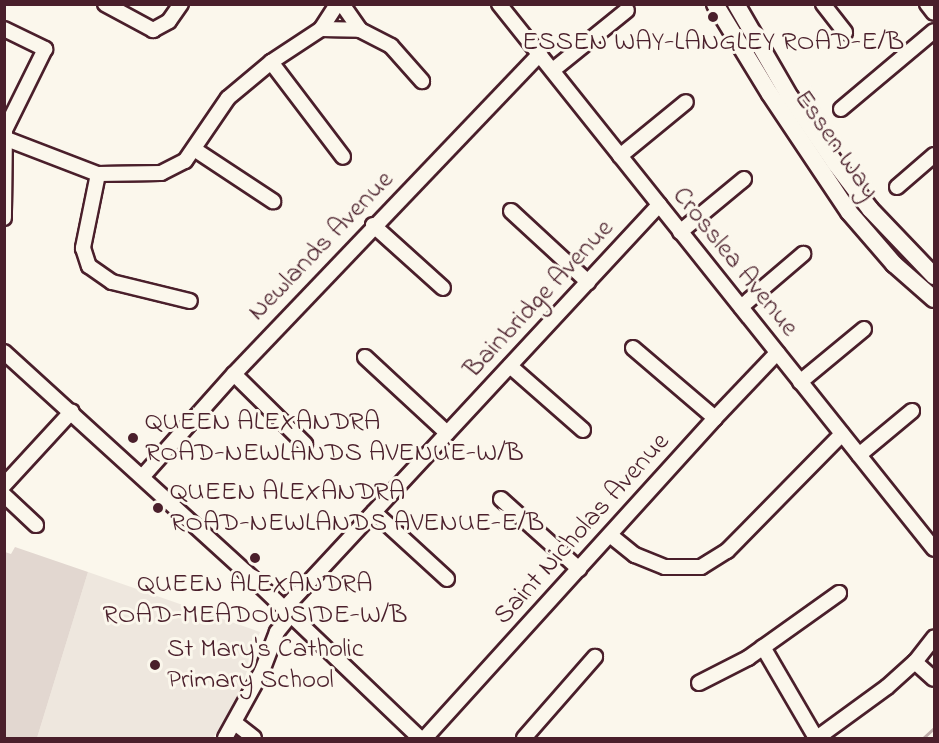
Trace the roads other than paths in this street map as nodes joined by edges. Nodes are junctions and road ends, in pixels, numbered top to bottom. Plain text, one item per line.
1 (105, 4) edge
2 (181, 4) edge
3 (337, 4) edge
4 (342, 4) edge
5 (499, 4) edge
6 (715, 4) edge
7 (736, 4) edge
8 (927, 4) edge
9 (824, 5) edge
10 (627, 10) dead end
11 (934, 13) edge
12 (4, 29) edge
13 (321, 29) junction
14 (360, 30) junction
15 (934, 31) edge
16 (845, 32) dead end
17 (540, 54) junction
18 (271, 62) junction
19 (552, 70) junction
20 (422, 81) dead end
21 (686, 102) dead end
22 (841, 109) dead end
23 (5, 138) edge
24 (194, 149) junction
25 (934, 155) edge
26 (620, 156) junction
27 (343, 157) dead end
28 (98, 174) junction
29 (744, 179) dead end
30 (897, 187) dead end
31 (273, 201) dead end
32 (659, 205) junction
33 (511, 211) dead end
34 (4, 218) edge
35 (373, 225) junction
36 (680, 232) junction
37 (803, 254) dead end
38 (934, 276) edge
39 (588, 282) junction
40 (443, 288) dead end
41 (934, 299) edge
42 (190, 301) dead end
43 (741, 307) junction
44 (864, 329) dead end
45 (633, 348) dead end
46 (4, 352) edge
47 (777, 353) junction
48 (365, 357) dead end
49 (510, 366) junction
50 (234, 374) junction
51 (800, 382) junction
52 (72, 411) junction
53 (912, 411) dead end
54 (715, 417) junction
55 (582, 430) dead end
56 (447, 433) junction
57 (842, 434) junction
58 (305, 444) dead end
59 (859, 455) junction
60 (143, 476) junction
61 (4, 485) edge
62 (4, 495) edge
63 (501, 499) dead end
64 (374, 512) junction
65 (36, 525) dead end
66 (610, 535) junction
67 (934, 549) edge
68 (579, 569) junction
69 (447, 579) dead end
70 (839, 593) dead end
71 (287, 613) junction
72 (934, 638) edge
73 (763, 647) junction
74 (595, 657) dead end
75 (915, 662) junction
76 (934, 679) edge
77 (699, 683) dead end
78 (235, 723) junction
79 (225, 738) edge
80 (254, 738) edge
81 (420, 738) edge
82 (425, 738) edge
83 (524, 738) edge
84 (816, 738) edge

1 - 2 street
3 - 13 street
4 - 14 street
5 - 17 street, Crosslea Avenue
6 - 41 main road, Essen Way
7 - 38 main road, Essen Way
8 - 11 street
9 - 16 street
10 - 19 street
12 - 23 street
13 - 14 street
13 - 18 street
14 - 20 street
15 - 22 street
17 - 19 street, Crosslea Avenue
17 - 35 street, Newlands Avenue
18 - 24 street
18 - 27 street
19 - 26 street, Crosslea Avenue
21 - 26 street
23 - 28 street
23 - 34 street
24 - 28 street
24 - 31 street
25 - 30 street
26 - 32 street, Crosslea Avenue
28 - 42 street
29 - 36 street
32 - 36 street, Crosslea Avenue
32 - 39 street, Bainbridge Avenue
33 - 39 street
35 - 40 street
35 - 50 street, Newlands Avenue
36 - 43 street, Crosslea Avenue
37 - 43 street
39 - 49 street, Bainbridge Avenue
43 - 47 street, Crosslea Avenue
44 - 51 street
45 - 54 street
46 - 52 street
47 - 51 street, Crosslea Avenue
47 - 54 street, Saint Nicholas Avenue
48 - 56 street
49 - 55 street
49 - 56 street, Bainbridge Avenue
50 - 58 street
50 - 60 street, Newlands Avenue
51 - 57 street, Crosslea Avenue
52 - 60 street
52 - 61 street
53 - 59 street
54 - 66 street, Saint Nicholas Avenue
56 - 64 street, Bainbridge Avenue
57 - 59 street, Crosslea Avenue
57 - 66 street
59 - 67 street, Crosslea Avenue
60 - 71 street
62 - 65 street
63 - 68 street
64 - 69 street
64 - 71 street, Bainbridge Avenue
66 - 68 street, Saint Nicholas Avenue
68 - 82 street, Saint Nicholas Avenue
70 - 73 street
71 - 78 street, Bainbridge Avenue
71 - 81 street
72 - 75 street
73 - 77 street
73 - 84 street
74 - 83 street
75 - 76 street
75 - 84 street
78 - 79 street, Bainbridge Avenue
78 - 80 street

